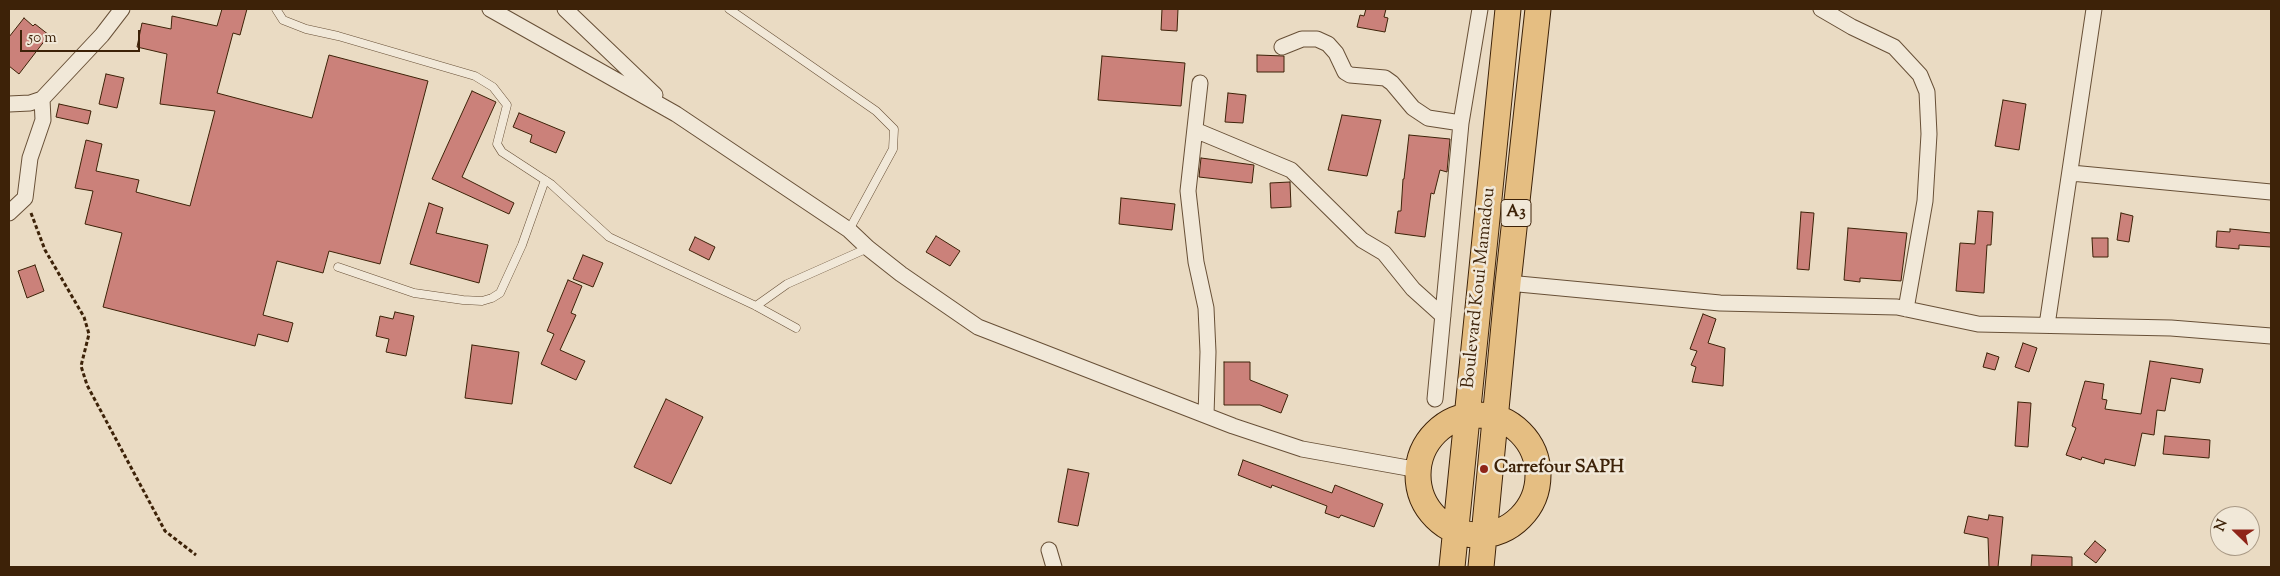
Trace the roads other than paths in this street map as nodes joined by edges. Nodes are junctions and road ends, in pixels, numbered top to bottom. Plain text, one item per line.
1 (122, 9) edge
2 (276, 9) edge
3 (490, 9) edge
4 (565, 9) edge
5 (729, 9) edge
6 (1480, 9) edge
7 (1508, 9) edge
8 (1538, 9) edge
9 (1821, 9) edge
10 (2094, 9) edge
11 (1282, 47) dead end
12 (1200, 83) dead end
13 (42, 99) junction
14 (9, 104) edge
15 (676, 114) junction
16 (1461, 123) junction
17 (1195, 130) junction
18 (2071, 173) junction
19 (545, 180) junction
20 (2271, 192) edge
21 (9, 213) edge
22 (849, 230) junction
23 (868, 248) junction
24 (338, 267) dead end
25 (1508, 282) junction
26 (756, 306) junction
27 (1906, 309) junction
28 (1443, 316) junction
29 (2047, 325) junction
30 (796, 328) dead end
31 (2271, 336) edge
32 (1435, 399) dead end
33 (1206, 416) junction
34 (1467, 416) junction
35 (1496, 418) junction
36 (1418, 470) junction
37 (1456, 531) junction
38 (1484, 535) junction
39 (1048, 550) dead end
40 (1054, 567) edge
41 (1452, 567) edge
42 (1481, 567) edge

1 - 13 street
2 - 19 lane
3 - 15 street
4 - 15 street
5 - 22 lane
6 - 16 street
7 - 34 main road, Boulevard Koui Mamadou / A3
8 - 25 main road, Boulevard Koui Mamadou / A3
9 - 27 street
10 - 18 street
11 - 16 street
12 - 17 street
13 - 14 street
13 - 21 street
15 - 22 street
16 - 28 street
17 - 28 street
17 - 33 street
18 - 20 street
18 - 29 street
19 - 24 lane
19 - 26 lane
22 - 23 street
23 - 26 lane
23 - 33 street
25 - 27 street
25 - 35 main road, Boulevard Koui Mamadou / A3
26 - 30 lane
27 - 29 street
28 - 32 street
29 - 31 street
33 - 36 street
34 - 35 main road
34 - 36 main road
34 - 37 main road, Boulevard Koui Mamadou / A3
35 - 38 main road, Boulevard Koui Mamadou / A3
35 - 38 main road
36 - 37 main road
37 - 38 main road
37 - 41 main road, Boulevard Koui Mamadou / A3
38 - 42 main road, Boulevard Koui Mamadou / A3
39 - 40 street

